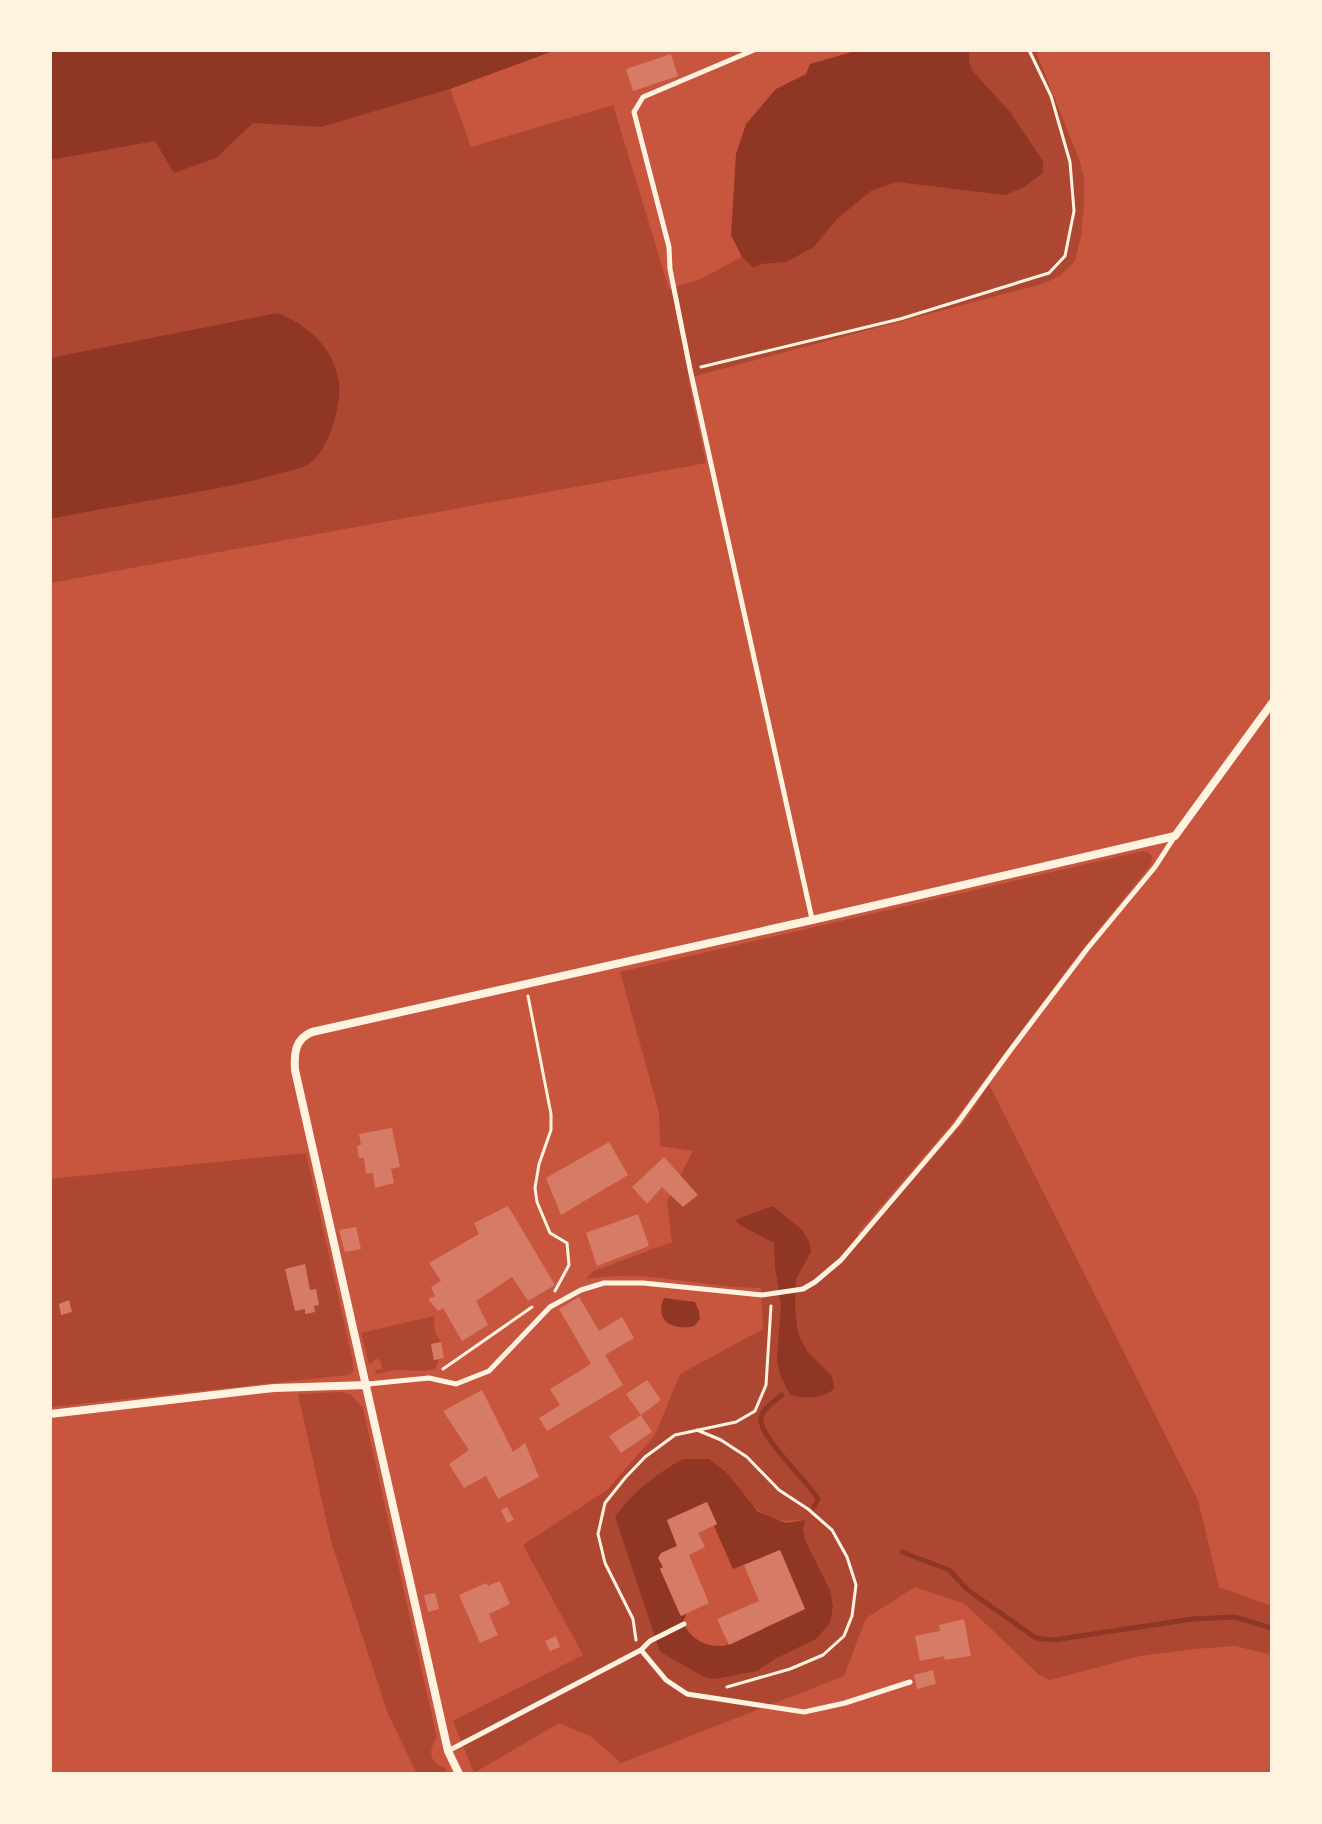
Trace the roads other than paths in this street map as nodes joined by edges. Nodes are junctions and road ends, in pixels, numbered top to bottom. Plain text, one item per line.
1 (754, 50) edge
2 (1272, 703) edge
3 (1175, 836) junction
4 (812, 920) junction
5 (367, 1385) junction
6 (50, 1414) edge
7 (684, 1624) dead end
8 (638, 1651) junction
9 (910, 1682) dead end
10 (448, 1751) junction
11 (459, 1774) edge

1 - 4 lane
2 - 3 street
3 - 4 street
3 - 5 lane
4 - 5 street
5 - 6 street
5 - 10 street
7 - 8 lane
8 - 9 lane
8 - 10 lane
10 - 11 street

